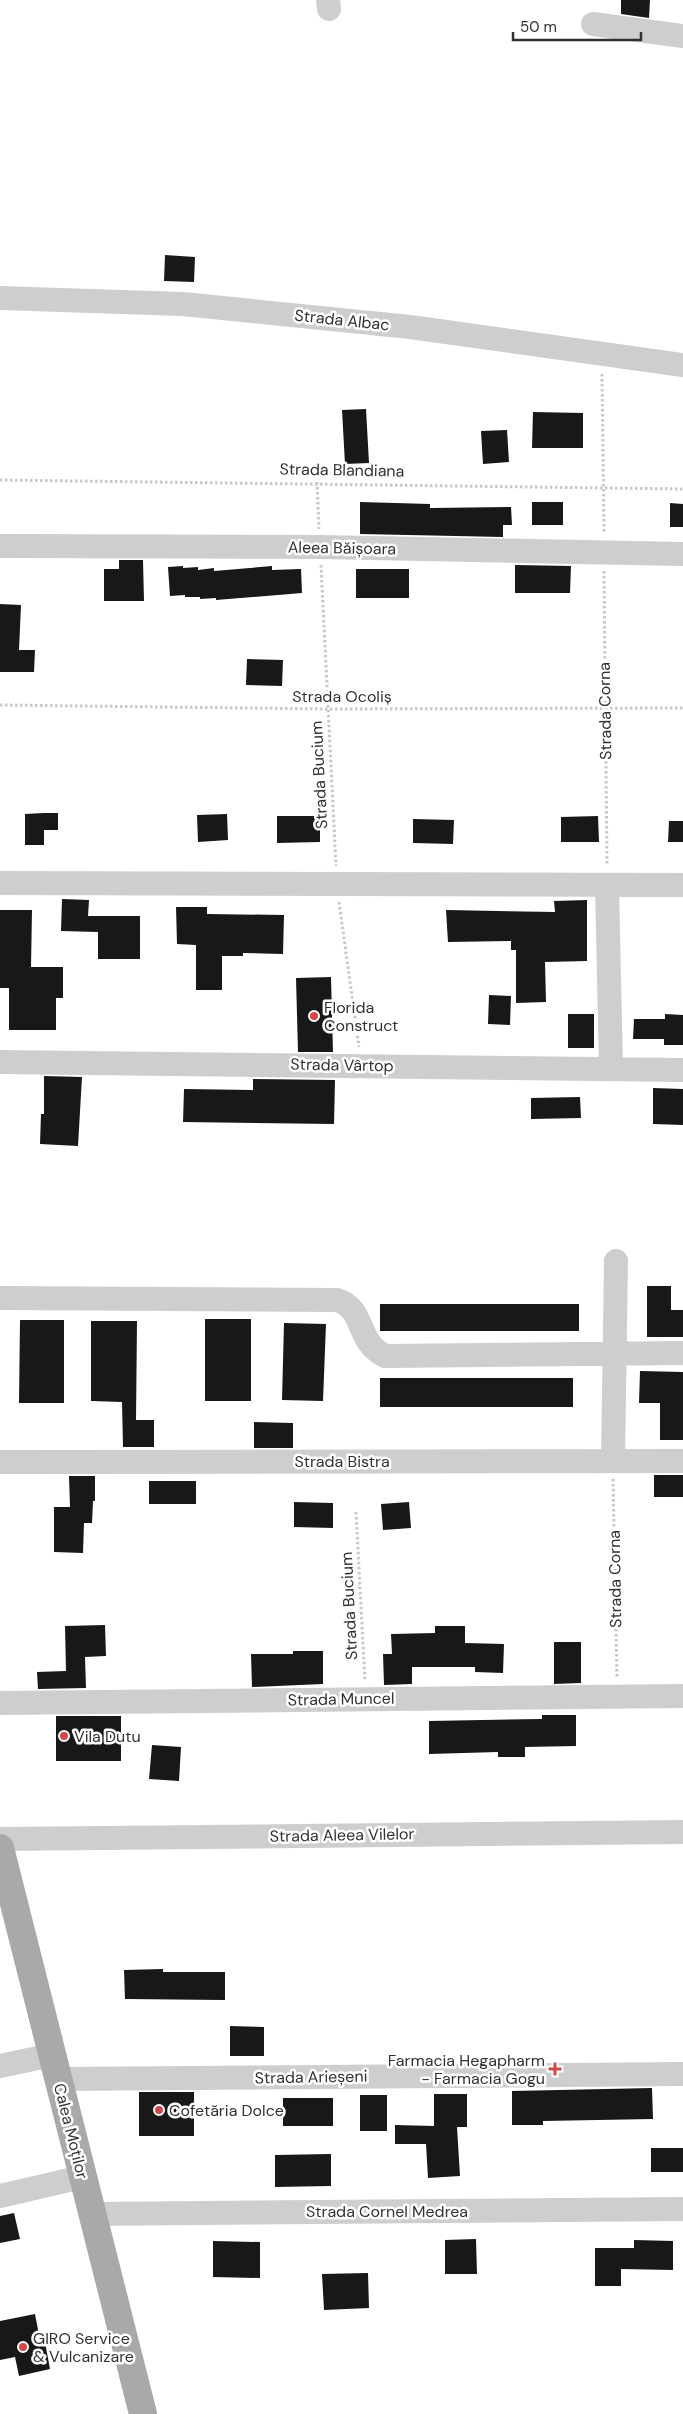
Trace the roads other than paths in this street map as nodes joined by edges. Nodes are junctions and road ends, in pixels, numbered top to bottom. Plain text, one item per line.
1 (593, 24) dead end
2 (683, 36) edge
3 (0, 298) edge
4 (683, 365) edge
5 (0, 546) edge
6 (683, 554) edge
7 (0, 883) edge
8 (607, 885) junction
9 (683, 885) edge
10 (0, 1062) edge
11 (611, 1068) junction
12 (683, 1070) edge
13 (616, 1261) dead end
14 (0, 1298) edge
15 (614, 1354) junction
16 (683, 1354) edge
17 (683, 1460) edge
18 (613, 1461) junction
19 (0, 1462) edge
20 (683, 1696) edge
21 (0, 1703) edge
22 (683, 1832) edge
23 (1, 1854) edge
24 (0, 2066) edge
25 (55, 2067) junction
26 (683, 2074) edge
27 (82, 2177) junction
28 (0, 2196) edge
29 (683, 2209) edge
30 (91, 2214) junction
31 (143, 2414) edge

1 - 2 street
3 - 4 street, Strada Albac
5 - 6 street, Aleea Băișoara
7 - 8 street
8 - 9 street
8 - 11 street
10 - 11 street, Strada Vârtop
11 - 12 street, Strada Vârtop
13 - 15 street
14 - 15 street
15 - 16 street
15 - 18 street
17 - 18 street, Strada Bistra
18 - 19 street, Strada Bistra
20 - 21 street, Strada Muncel
22 - 23 street, Strada Aleea Vilelor
23 - 25 main road, Calea Moților
24 - 25 street, Strada Arieșeni
25 - 26 street, Strada Arieșeni
25 - 27 main road, Calea Moților
27 - 28 street
27 - 30 main road, Calea Moților
29 - 30 street, Strada Cornel Medrea
30 - 31 main road, Calea Moților

